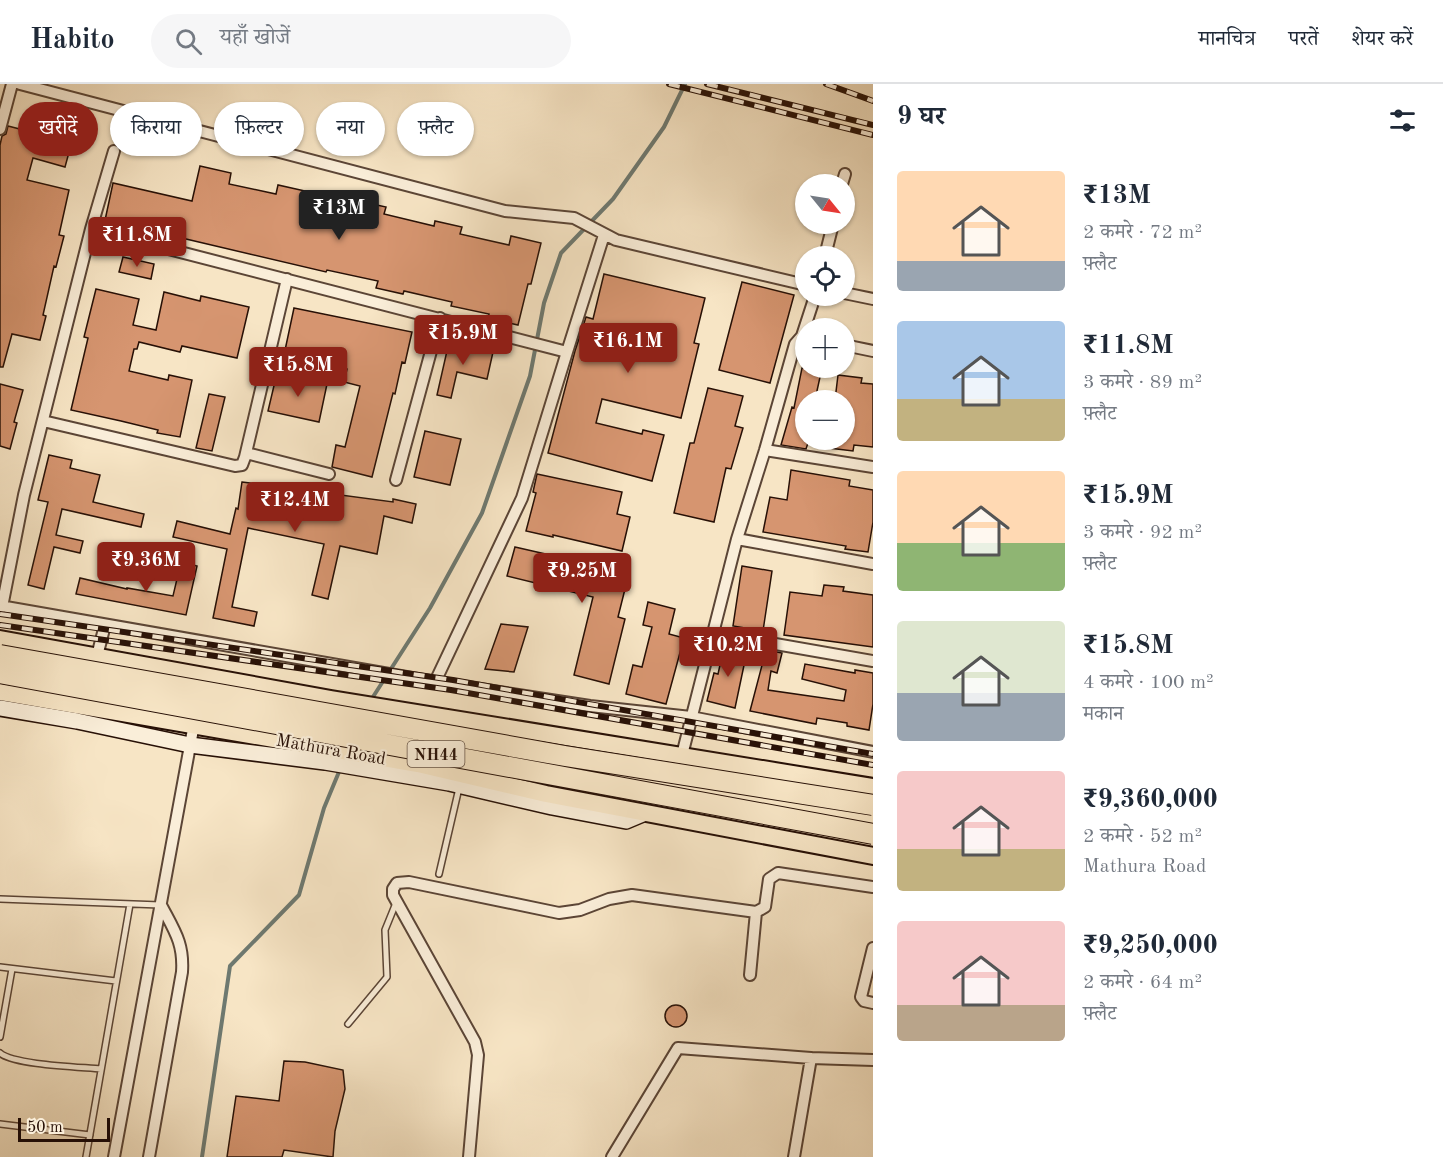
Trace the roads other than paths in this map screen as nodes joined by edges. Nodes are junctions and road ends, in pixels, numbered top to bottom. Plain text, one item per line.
1 (12, 84) edge
2 (20, 84) edge
3 (0, 129) edge
4 (113, 156) edge
5 (91, 229) junction
6 (604, 235) junction
7 (287, 279) junction
8 (795, 282) edge
9 (855, 295) edge
10 (873, 299) edge
11 (440, 318) junction
12 (795, 344) edge
13 (855, 347) edge
14 (562, 350) junction
15 (873, 351) edge
16 (43, 421) junction
17 (765, 450) junction
18 (246, 453) junction
19 (873, 468) edge
20 (329, 474) dead end
21 (396, 480) dead end
22 (737, 538) junction
23 (873, 564) edge
24 (1, 606) edge
25 (105, 625) junction
26 (713, 633) junction
27 (0, 639) edge
28 (0, 655) edge
29 (97, 656) junction
30 (873, 661) edge
31 (0, 673) edge
32 (435, 682) junction
33 (268, 687) junction
34 (0, 692) edge
35 (0, 708) edge
36 (78, 713) junction
37 (691, 717) junction
38 (194, 724) junction
39 (256, 735) junction
40 (190, 745) junction
41 (873, 752) edge
42 (682, 755) junction
43 (350, 756) junction
44 (459, 786) junction
45 (873, 787) edge
46 (873, 805) edge
47 (645, 813) junction
48 (873, 834) edge
49 (873, 856) edge
50 (439, 874) dead end
51 (873, 887) edge
52 (0, 900) edge
53 (396, 903) junction
54 (130, 904) junction
55 (161, 905) junction
56 (756, 912) junction
57 (873, 948) edge
58 (0, 967) edge
59 (12, 969) junction
60 (750, 975) dead end
61 (116, 981) junction
62 (873, 1003) edge
63 (348, 1024) dead end
64 (0, 1038) edge
65 (0, 1053) edge
66 (811, 1058) junction
67 (873, 1060) edge
68 (101, 1069) junction
69 (0, 1124) edge
70 (90, 1135) junction
71 (86, 1157) edge
72 (114, 1157) edge
73 (149, 1157) edge
74 (469, 1157) edge
75 (612, 1157) edge
76 (794, 1157) edge

1 - 3 street
2 - 6 street
4 - 5 street
5 - 7 street
5 - 16 street
6 - 8 street
6 - 14 street
7 - 11 street
7 - 18 street
9 - 10 street
11 - 14 street
11 - 21 street
12 - 17 street
13 - 15 street
14 - 32 street
16 - 18 street
16 - 24 street
17 - 19 street
17 - 22 street
18 - 20 street
22 - 23 street
22 - 26 street
24 - 25 street
25 - 29 street
25 - 32 street
26 - 30 street
26 - 37 street
27 - 29 main road
28 - 46 highway, Mathura Road / NH44, bridge
29 - 33 main road
29 - 36 main road
31 - 48 highway, Mathura Road / NH44, bridge
32 - 37 street
33 - 39 main road
33 - 42 main road
34 - 36 main road, Mathura Road
35 - 36 street
36 - 38 main road, Mathura Road
36 - 40 street
37 - 41 street
37 - 42 street
38 - 39 main road, Mathura Road
38 - 40 street
39 - 43 main road, Mathura Road
40 - 43 street
40 - 55 street
42 - 45 main road
43 - 44 street
43 - 47 main road, Mathura Road
44 - 47 street
44 - 50 lane
47 - 49 main road, Mathura Road
51 - 56 street
52 - 54 lane
53 - 56 street
53 - 63 lane
53 - 74 street
54 - 55 lane
54 - 61 lane
55 - 72 street
55 - 73 street
56 - 60 street
57 - 62 street
58 - 59 lane
59 - 61 lane
59 - 64 lane
61 - 68 lane
65 - 68 lane
66 - 67 street
66 - 75 street
66 - 76 street
68 - 70 lane
69 - 70 lane
70 - 71 lane

